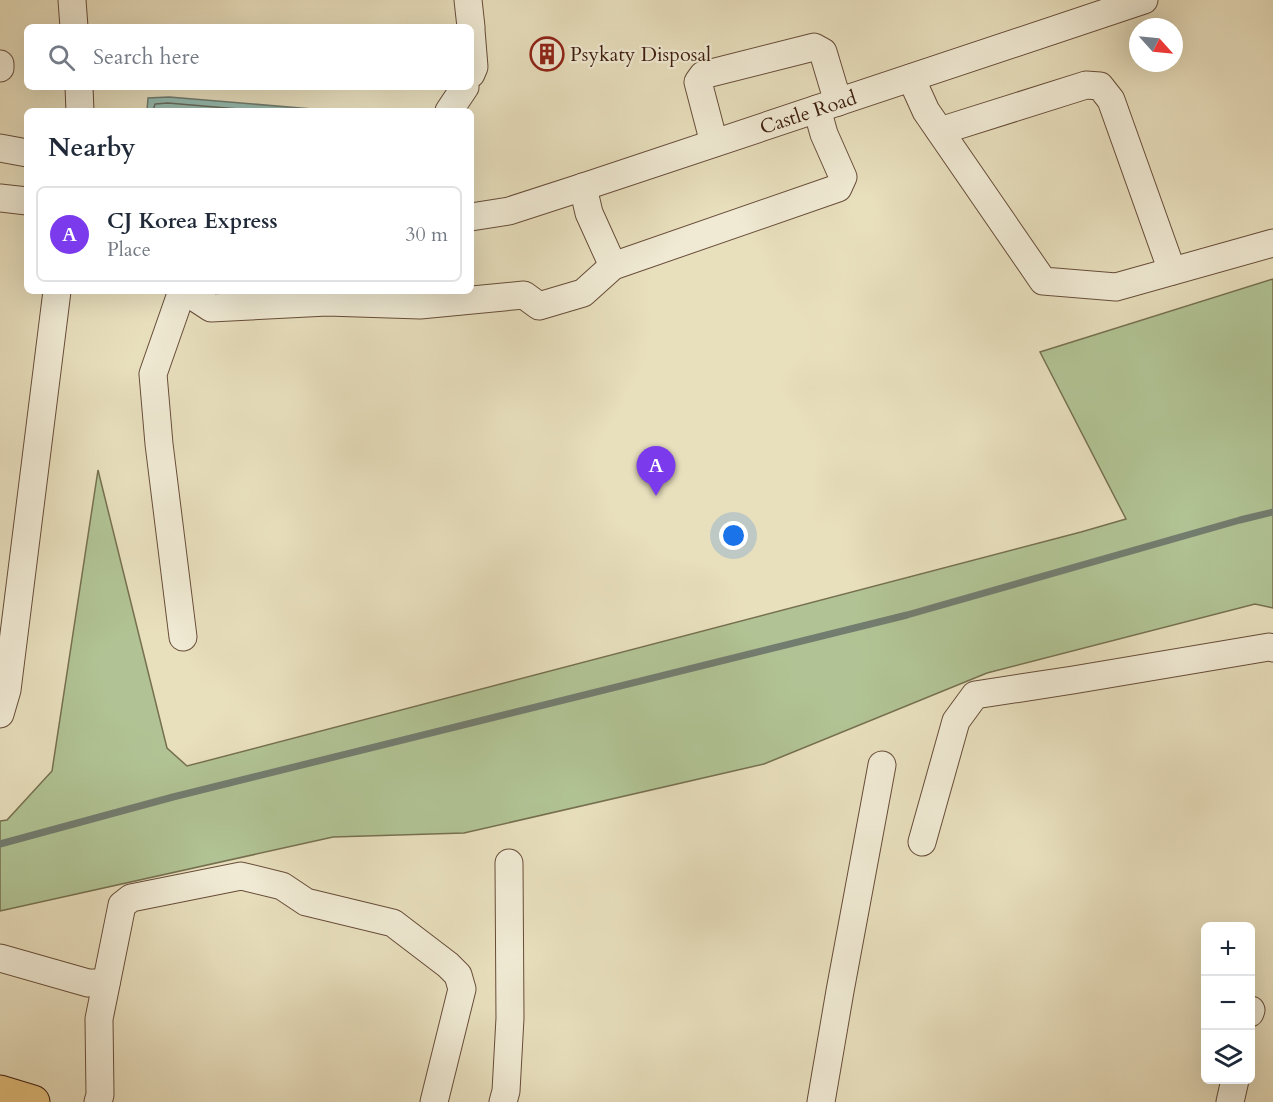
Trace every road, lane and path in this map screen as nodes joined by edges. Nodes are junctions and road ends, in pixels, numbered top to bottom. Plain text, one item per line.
1 (72, 0) edge
2 (468, 0) edge
3 (1144, 0) edge
4 (74, 24) edge
5 (471, 24) edge
6 (911, 78) junction
7 (79, 90) edge
8 (463, 90) edge
9 (827, 106) junction
10 (80, 108) edge
11 (451, 108) edge
12 (940, 131) junction
13 (714, 143) junction
14 (0, 148) edge
15 (24, 152) edge
16 (583, 188) junction
17 (0, 198) edge
18 (24, 201) edge
19 (474, 217) edge
20 (1273, 243) edge
21 (613, 266) junction
22 (1172, 271) junction
23 (57, 294) edge
24 (183, 294) edge
25 (189, 294) edge
26 (420, 298) edge
27 (183, 638) dead end
28 (1273, 648) edge
29 (0, 714) edge
30 (882, 765) dead end
31 (922, 842) dead end
32 (509, 862) dead end
33 (0, 958) edge
34 (106, 983) junction
35 (1234, 1084) edge
36 (0, 1092) edge
37 (33, 1102) edge
38 (98, 1102) edge
39 (434, 1102) edge
40 (503, 1102) edge
41 (821, 1102) edge
42 (1230, 1102) edge

1 - 4 street
2 - 5 street
3 - 6 street, Castle Road
6 - 9 street, Castle Road
6 - 12 street
7 - 10 street
8 - 11 street
9 - 13 street, Castle Road
9 - 13 street
9 - 21 street
12 - 22 street
12 - 22 street
13 - 16 street, Castle Road
14 - 15 street
16 - 19 street, Castle Road
16 - 21 street
17 - 18 street
20 - 22 street
21 - 26 street
23 - 29 street
24 - 27 street
25 - 26 street
28 - 31 street
30 - 41 street
32 - 40 street
33 - 34 street
34 - 38 street
34 - 39 street
35 - 42 street
36 - 37 main road

